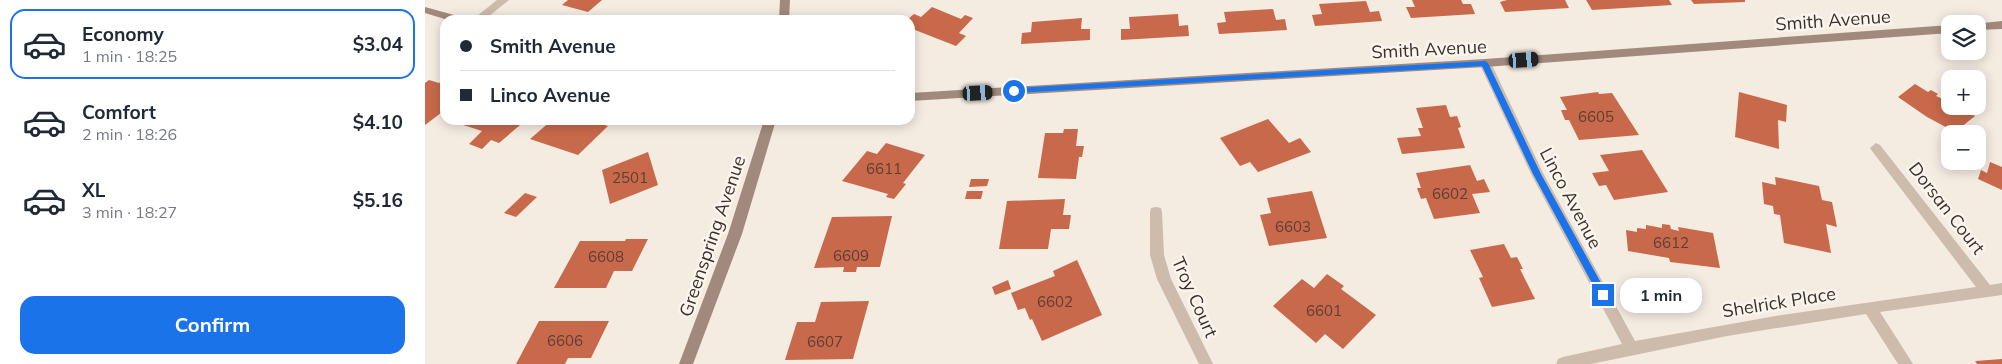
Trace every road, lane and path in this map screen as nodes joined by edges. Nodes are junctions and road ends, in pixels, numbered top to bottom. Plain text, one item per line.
1 (504, 0) edge
2 (785, 0) edge
3 (425, 10) edge
4 (443, 15) edge
5 (484, 15) edge
6 (784, 15) edge
7 (2002, 24) edge
8 (1986, 25) edge
9 (1941, 30) edge
10 (1485, 63) junction
11 (915, 97) edge
12 (768, 125) edge
13 (1876, 148) dead end
14 (1155, 212) dead end
15 (2002, 289) edge
16 (1987, 291) junction
17 (1869, 307) junction
18 (1631, 347) junction
19 (685, 364) edge
20 (1205, 364) edge
21 (1563, 364) edge
22 (1906, 364) edge

1 - 5 street
2 - 6 main road
3 - 4 main road
7 - 8 main road
9 - 10 main road, Smith Avenue
10 - 11 main road, Smith Avenue
10 - 18 street, Linco Avenue
12 - 19 main road, Greenspring Avenue
13 - 16 street, Dorsan Court
14 - 20 street, Troy Court
15 - 16 street, Shelrick Place
16 - 17 street, Shelrick Place
17 - 18 street, Shelrick Place
17 - 22 street
18 - 21 street, Shelrick Place

